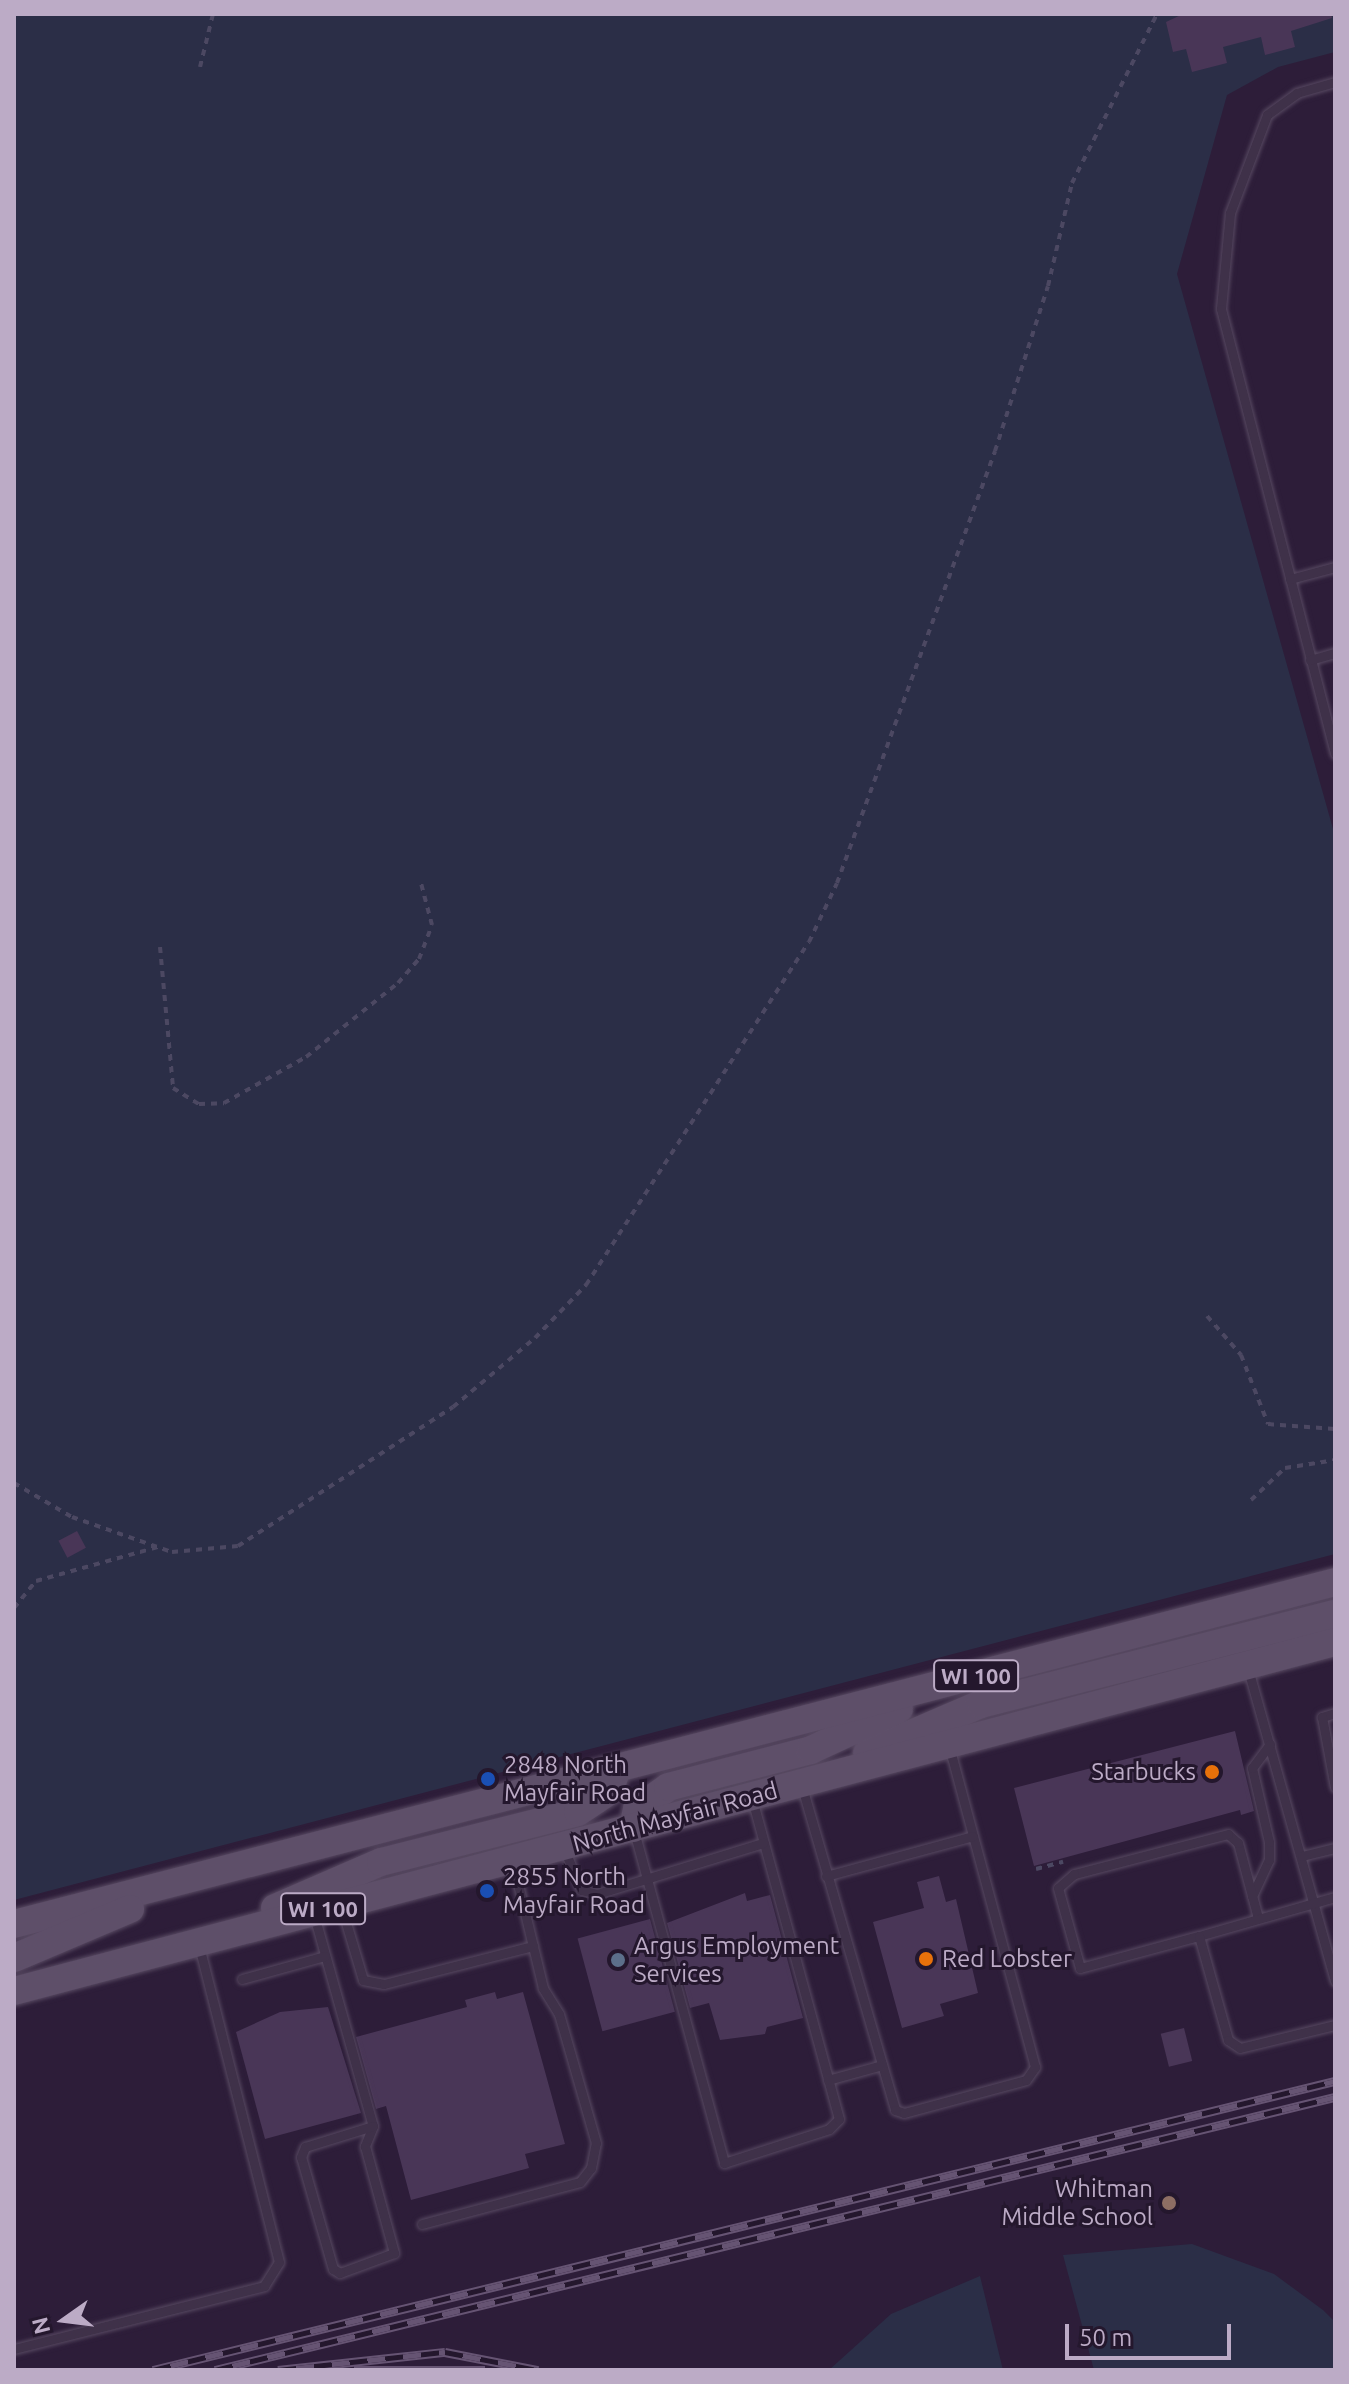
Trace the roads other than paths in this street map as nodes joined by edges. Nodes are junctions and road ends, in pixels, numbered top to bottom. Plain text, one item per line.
1 (1335, 82) edge
2 (1335, 567) edge
3 (1290, 579) junction
4 (1335, 653) edge
5 (1310, 660) junction
6 (1335, 754) edge
7 (1335, 1582) edge
8 (1335, 1614) edge
9 (1335, 1642) edge
10 (1248, 1665) junction
11 (961, 1679) junction
12 (1335, 1713) edge
13 (1270, 1744) junction
14 (948, 1745) junction
15 (617, 1769) junction
16 (801, 1784) junction
17 (1335, 1787) edge
18 (752, 1797) junction
19 (633, 1828) junction
20 (973, 1836) junction
21 (763, 1843) junction
22 (563, 1846) junction
23 (1335, 1848) edge
24 (1302, 1856) junction
25 (512, 1860) junction
26 (826, 1876) junction
27 (200, 1877) junction
28 (649, 1879) junction
29 (1252, 1896) junction
30 (1335, 1897) edge
31 (1313, 1902) junction
32 (340, 1905) junction
33 (313, 1912) junction
34 (1258, 1918) junction
35 (14, 1924) edge
36 (1199, 1936) junction
37 (199, 1942) junction
38 (533, 1946) junction
39 (325, 1956) junction
40 (14, 1958) edge
41 (242, 1979) dead end
42 (1335, 1981) edge
43 (14, 1991) edge
44 (1335, 2025) edge
45 (882, 2065) junction
46 (828, 2080) junction
47 (373, 2126) junction
48 (422, 2224) dead end
49 (14, 2349) edge

1 - 3 lane
2 - 3 lane
3 - 5 lane
4 - 5 lane
5 - 6 lane
7 - 11 main road, WI 100
8 - 16 main road
9 - 10 main road, North Mayfair Road / WI 100
10 - 13 lane
10 - 14 main road, North Mayfair Road / WI 100
11 - 15 main road, WI 100
11 - 19 main road
12 - 17 lane
13 - 24 lane
13 - 29 lane
14 - 16 main road, North Mayfair Road / WI 100
14 - 20 lane
15 - 27 main road, WI 100
15 - 37 main road
16 - 18 main road, North Mayfair Road / WI 100
16 - 26 lane
18 - 19 main road, North Mayfair Road / WI 100
18 - 21 lane
19 - 22 main road, North Mayfair Road / WI 100
19 - 28 lane
20 - 26 lane
20 - 45 lane
21 - 28 lane
21 - 46 lane
22 - 25 main road, North Mayfair Road / WI 100
22 - 28 lane
23 - 24 lane
24 - 31 lane
25 - 32 main road, North Mayfair Road / WI 100
25 - 38 lane
26 - 45 lane
27 - 35 main road, WI 100
27 - 40 main road
28 - 46 lane
29 - 34 lane
29 - 36 lane
30 - 31 lane
31 - 34 lane
31 - 42 lane
32 - 33 main road, North Mayfair Road / WI 100
32 - 38 lane
33 - 37 main road, North Mayfair Road / WI 100
33 - 39 lane
34 - 36 lane
36 - 44 lane
37 - 43 main road, North Mayfair Road / WI 100
37 - 49 lane
38 - 48 lane
39 - 41 lane
39 - 47 lane
45 - 46 lane
47 - 47 lane

